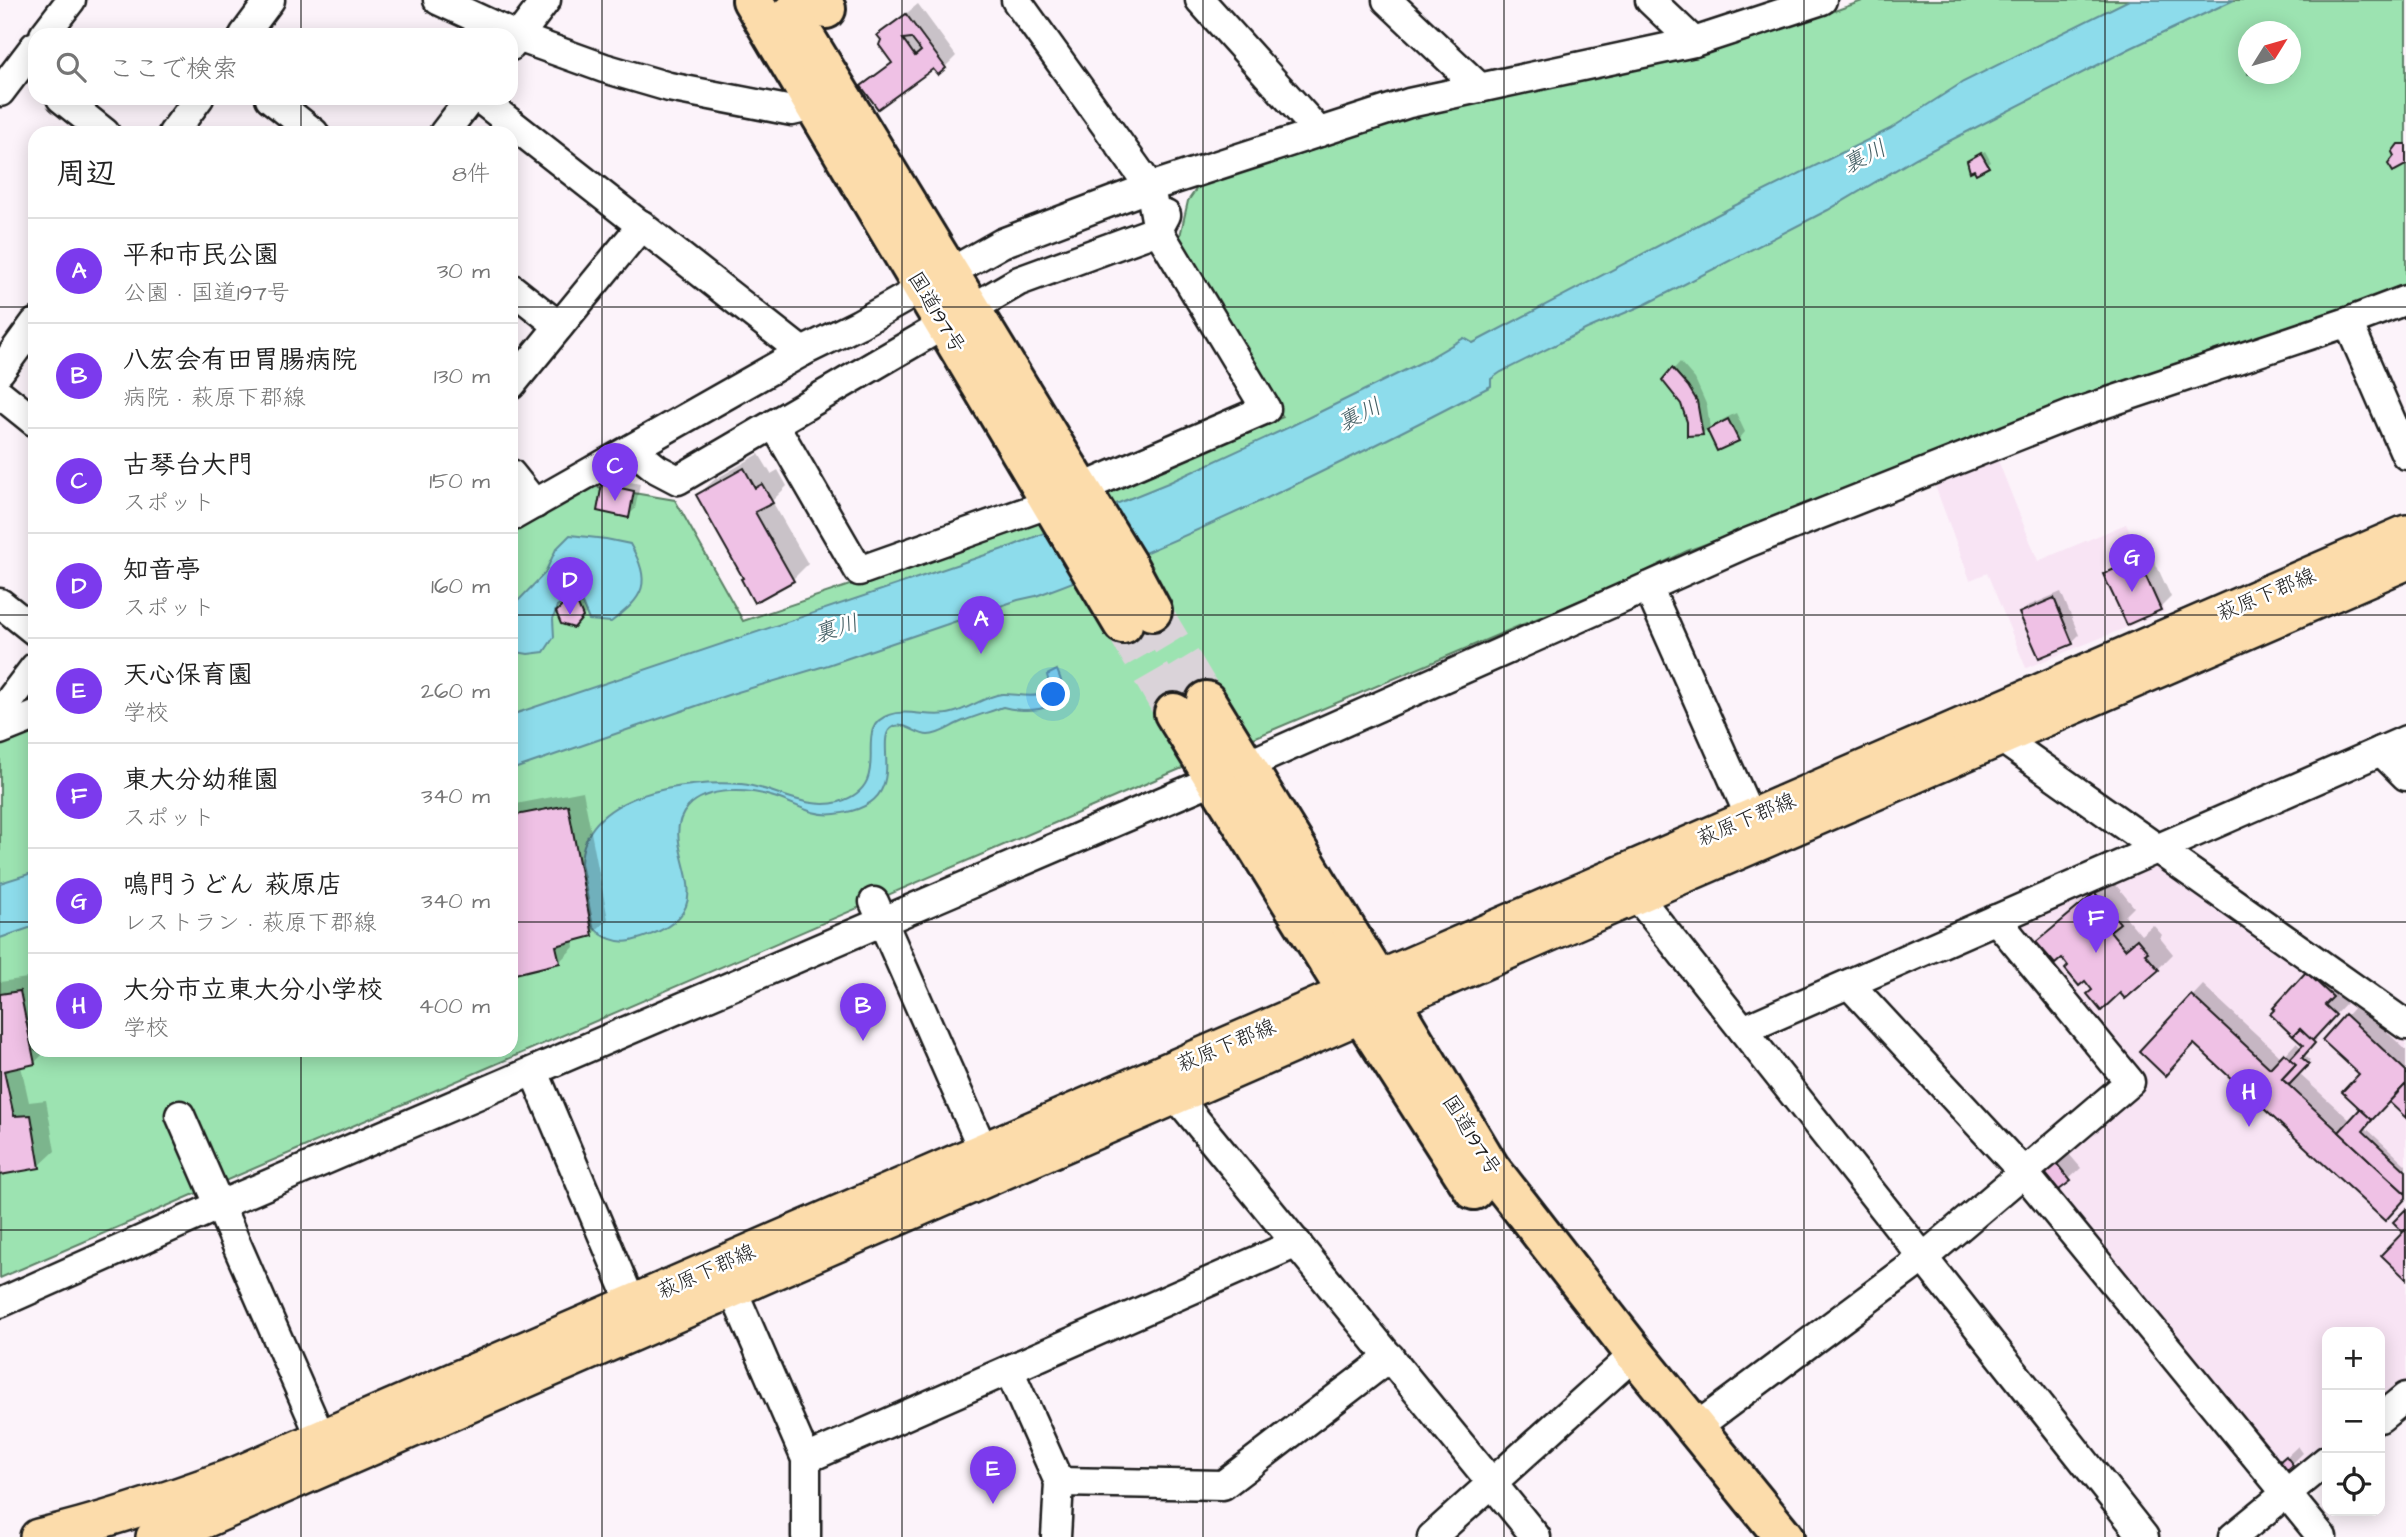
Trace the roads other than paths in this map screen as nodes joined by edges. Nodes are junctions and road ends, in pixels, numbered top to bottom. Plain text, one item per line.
1 (71, 0) edge
2 (270, 0) edge
3 (438, 0) edge
4 (546, 0) edge
5 (752, 0) edge
6 (1016, 0) edge
7 (1200, 0) edge
8 (1650, 0) edge
9 (1818, 1) edge
10 (1403, 5) edge
11 (807, 14) edge
12 (49, 28) edge
13 (249, 28) edge
14 (490, 28) edge
15 (518, 36) edge
16 (518, 42) edge
17 (1694, 42) junction
18 (23, 59) edge
19 (1480, 88) junction
20 (0, 92) edge
21 (70, 105) edge
22 (194, 105) edge
23 (279, 105) edge
24 (466, 105) edge
25 (489, 105) edge
26 (814, 106) junction
27 (96, 126) edge
28 (178, 126) edge
29 (305, 126) edge
30 (449, 126) edge
31 (516, 126) edge
32 (518, 128) edge
33 (1319, 132) junction
34 (1188, 175) junction
35 (1150, 187) junction
36 (642, 225) junction
37 (1158, 230) junction
38 (936, 281) junction
39 (518, 294) edge
40 (2406, 300) edge
41 (957, 317) junction
42 (2348, 322) junction
43 (559, 326) junction
44 (28, 333) edge
45 (802, 352) junction
46 (0, 371) edge
47 (518, 376) edge
48 (0, 394) edge
49 (28, 416) edge
50 (774, 424) junction
51 (632, 449) junction
52 (2406, 455) edge
53 (1071, 505) junction
54 (523, 511) edge
55 (2406, 533) edge
56 (2406, 562) edge
57 (1648, 587) junction
58 (0, 603) edge
59 (1138, 618) tunnel mouth
60 (28, 625) edge
61 (28, 676) edge
62 (1190, 707) tunnel mouth
63 (0, 713) edge
64 (28, 719) edge
65 (1994, 726) junction
66 (0, 730) edge
67 (2393, 745) edge
68 (1231, 772) junction
69 (2406, 776) edge
70 (1756, 830) junction
71 (2156, 849) junction
72 (1631, 883) junction
73 (878, 911) junction
74 (1996, 919) junction
75 (1849, 984) junction
76 (1370, 997) junction
77 (2406, 1025) edge
78 (1743, 1030) junction
79 (534, 1072) junction
80 (1176, 1096) junction
81 (180, 1115) dead end
82 (989, 1163) junction
83 (2024, 1173) junction
84 (220, 1205) junction
85 (1297, 1243) junction
86 (1923, 1258) junction
87 (727, 1277) junction
88 (0, 1303) edge
89 (637, 1316) junction
90 (1390, 1357) junction
91 (1626, 1361) junction
92 (1009, 1370) junction
93 (2406, 1397) edge
94 (2385, 1414) edge
95 (1695, 1428) junction
96 (327, 1451) junction
97 (806, 1459) junction
98 (2322, 1464) edge
99 (1059, 1482) junction
100 (1492, 1483) junction
101 (2286, 1493) junction
102 (202, 1530) edge
103 (38, 1537) edge
104 (155, 1537) edge
105 (806, 1537) edge
106 (1056, 1537) edge
107 (1432, 1537) edge
108 (1536, 1537) edge
109 (1755, 1537) edge
110 (1784, 1537) edge
111 (2144, 1537) edge
112 (2233, 1537) edge
113 (2322, 1537) edge

1 - 12 street
2 - 13 street
3 - 14 street
4 - 15 street
5 - 11 highway, 国道197号
6 - 35 street
7 - 33 street
8 - 17 street
9 - 17 street
10 - 19 street
11 - 26 highway, 国道197号
11 - 38 highway, 国道197号
16 - 26 street
17 - 19 street
18 - 20 street
19 - 33 street
21 - 27 street
22 - 28 street
23 - 29 street
24 - 30 street
25 - 31 street
26 - 38 highway, 国道197号
32 - 36 street
33 - 34 street
34 - 35 street
34 - 37 street
35 - 37 street
35 - 38 street
36 - 43 street
36 - 45 street
37 - 41 street
37 - 53 street
38 - 41 highway, 国道197号
38 - 45 street
39 - 43 street
40 - 42 street
41 - 50 street
41 - 53 highway, 国道197号
42 - 52 street
42 - 57 street
43 - 47 street
44 - 46 street
45 - 51 street
48 - 49 street
50 - 51 street
50 - 53 street
51 - 54 street
53 - 59 highway, 国道197号
55 - 65 main road, 萩原下郡線
56 - 65 main road, 萩原下郡線
57 - 68 street
57 - 70 street
58 - 60 street
61 - 63 street
62 - 68 highway, 国道197号
64 - 66 street
65 - 70 main road, 萩原下郡線
65 - 71 street
67 - 69 street
67 - 71 street
68 - 73 street
68 - 76 highway, 国道197号
70 - 72 main road, 萩原下郡線
71 - 74 street
71 - 77 street
72 - 76 main road, 萩原下郡線
72 - 78 street
73 - 79 street
73 - 82 street
74 - 75 street
74 - 83 street
75 - 78 street
75 - 83 street
76 - 80 main road, 萩原下郡線
76 - 82 main road, 萩原下郡線
76 - 91 highway, 国道197号
78 - 86 street
79 - 84 street
79 - 89 street
80 - 82 main road, 萩原下郡線
80 - 85 street
81 - 84 street
82 - 87 main road, 萩原下郡線
83 - 86 street
83 - 101 street
84 - 88 street
84 - 96 street
85 - 90 street
85 - 92 street
86 - 95 street
86 - 111 street
87 - 89 main road, 萩原下郡線
87 - 97 street
89 - 96 main road, 萩原下郡線
90 - 99 street
90 - 100 street
91 - 95 highway, 国道197号
91 - 100 street
91 - 109 highway, 国道197号
92 - 97 street
92 - 99 street
93 - 94 street
95 - 110 highway, 国道197号
96 - 102 main road, 萩原下郡線
96 - 103 main road, 萩原下郡線
97 - 105 street
98 - 101 street
99 - 106 street
100 - 107 street
100 - 108 street
101 - 112 street
101 - 113 street
102 - 104 main road, 萩原下郡線

